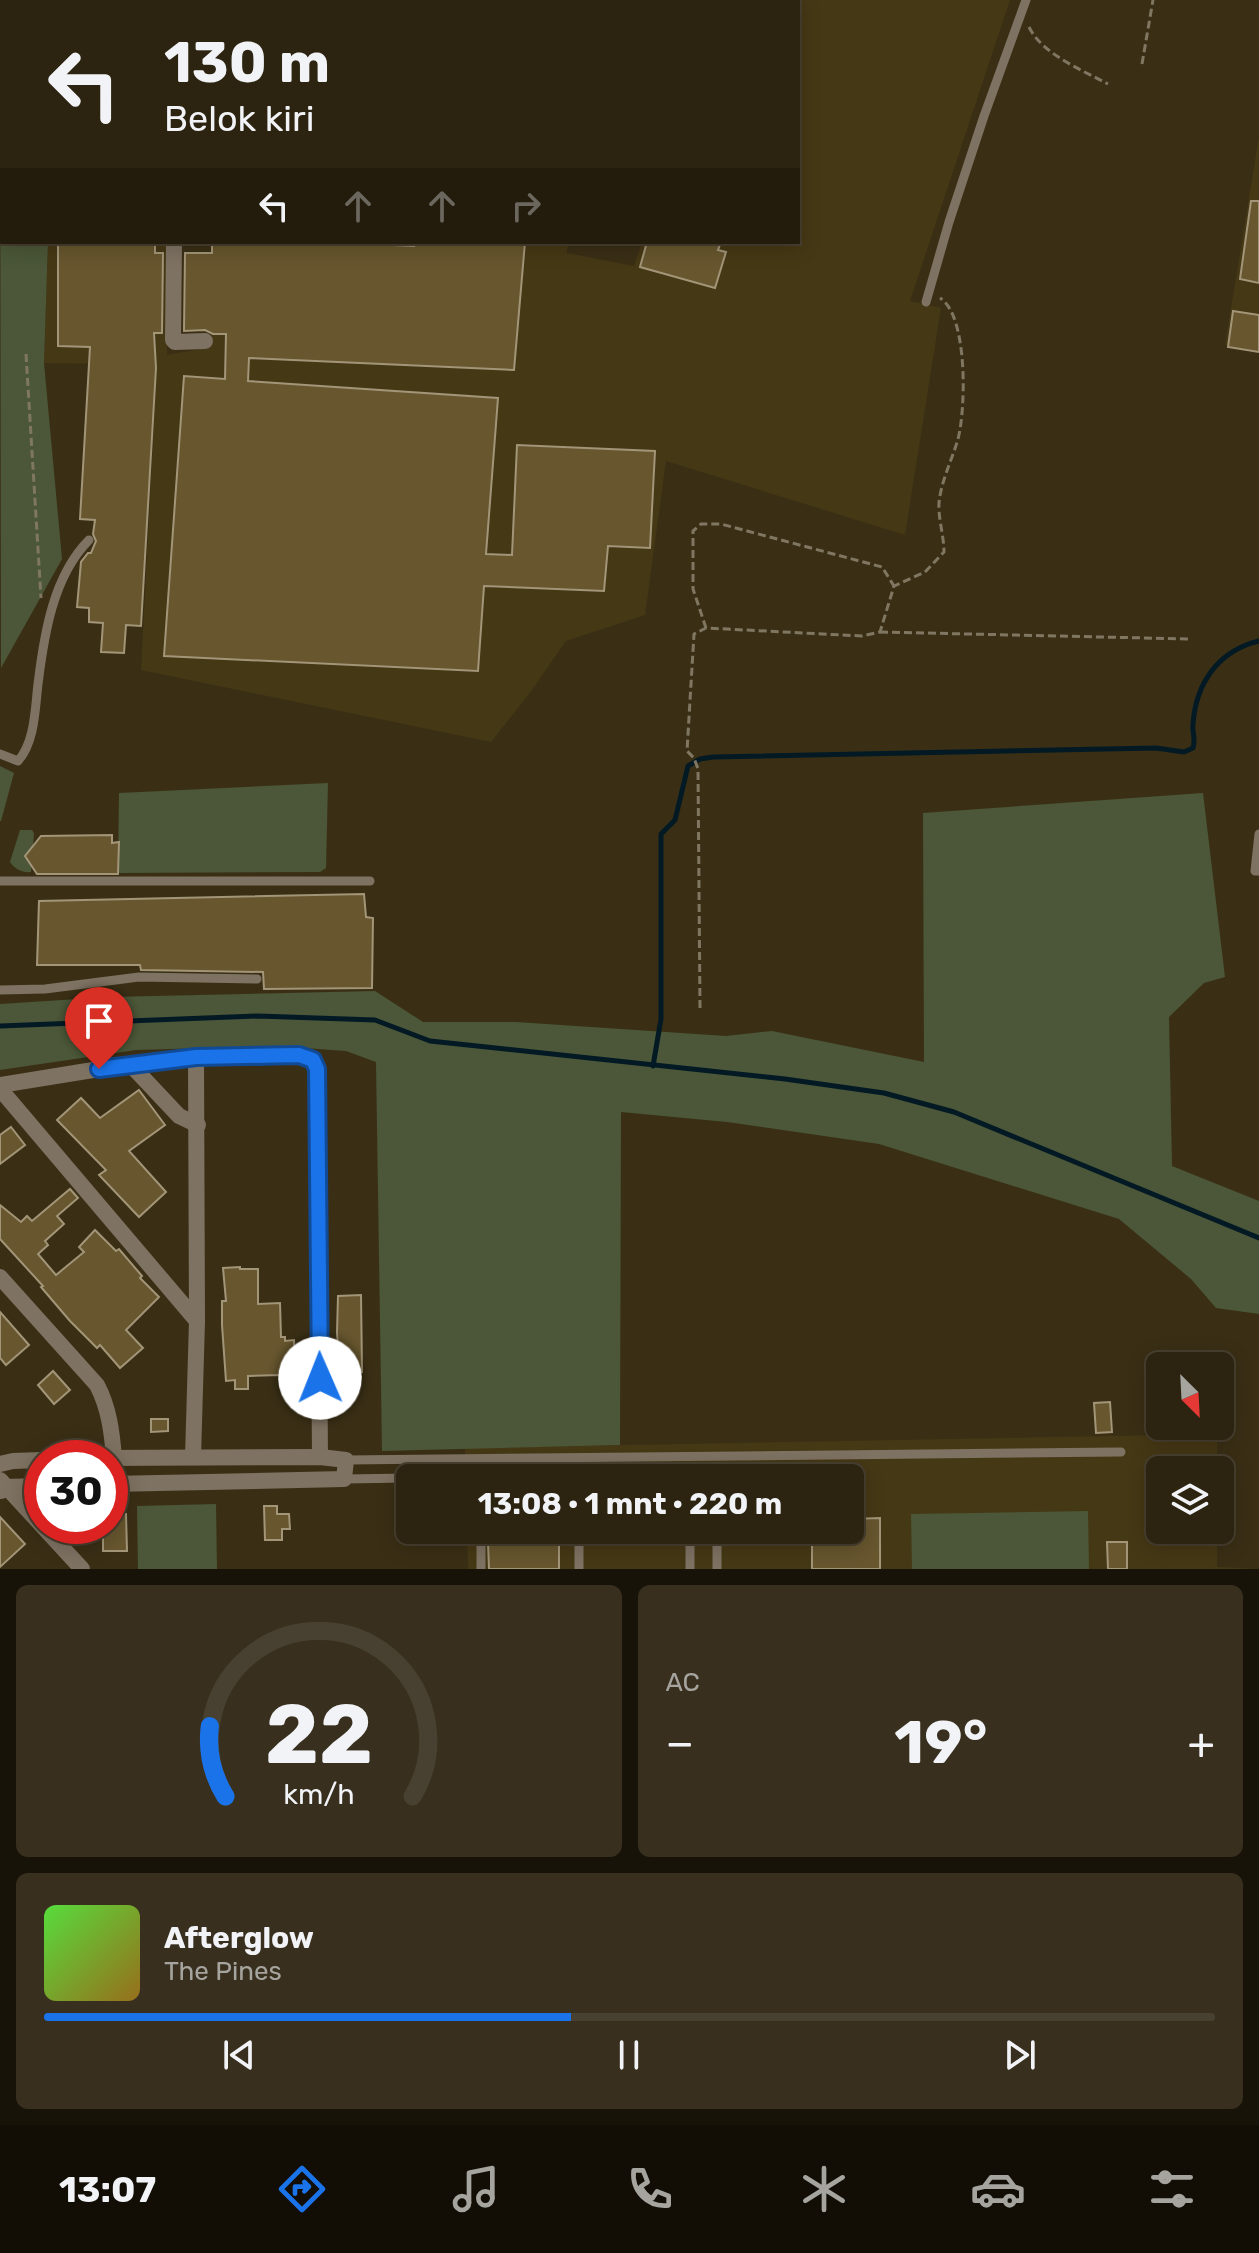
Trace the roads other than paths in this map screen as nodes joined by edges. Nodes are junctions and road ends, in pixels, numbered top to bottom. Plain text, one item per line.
1 (1025, 2) edge
2 (174, 244) edge
3 (928, 297) road end
4 (205, 341) dead end
5 (89, 540) dead end
6 (0, 754) edge
7 (1259, 834) edge
8 (1259, 871) edge
9 (0, 881) edge
10 (370, 881) dead end
11 (257, 979) dead end
12 (0, 990) edge
13 (196, 1057) junction
14 (130, 1064) junction
15 (0, 1087) edge
16 (198, 1125) junction
17 (0, 1277) edge
18 (197, 1321) junction
19 (108, 1440) edge
20 (1121, 1452) dead end
21 (718, 1456) junction
22 (193, 1457) junction
23 (320, 1457) junction
24 (128, 1458) edge
25 (346, 1460) junction
26 (24, 1461) edge
27 (0, 1464) edge
28 (718, 1464) edge
29 (396, 1478) edge
30 (344, 1479) junction
31 (128, 1484) edge
32 (2, 1486) edge
33 (24, 1486) edge
34 (481, 1544) edge
35 (579, 1544) edge
36 (690, 1544) edge
37 (717, 1544) edge
38 (82, 1569) edge
39 (481, 1569) edge
40 (579, 1569) edge
41 (690, 1569) edge
42 (717, 1569) edge

1 - 3 lane
2 - 4 street
5 - 6 lane
7 - 8 lane
9 - 10 lane
11 - 12 lane
13 - 14 street
13 - 16 street
13 - 23 street
14 - 15 street
14 - 16 street
15 - 18 street
16 - 18 street
17 - 19 street
18 - 22 street
20 - 21 lane
21 - 25 lane
21 - 28 lane
22 - 23 street
22 - 24 street
23 - 25 street
25 - 30 street
26 - 27 street
29 - 30 lane
30 - 31 street
32 - 33 street
32 - 38 street
34 - 39 lane
35 - 40 lane
36 - 41 lane
37 - 42 lane

